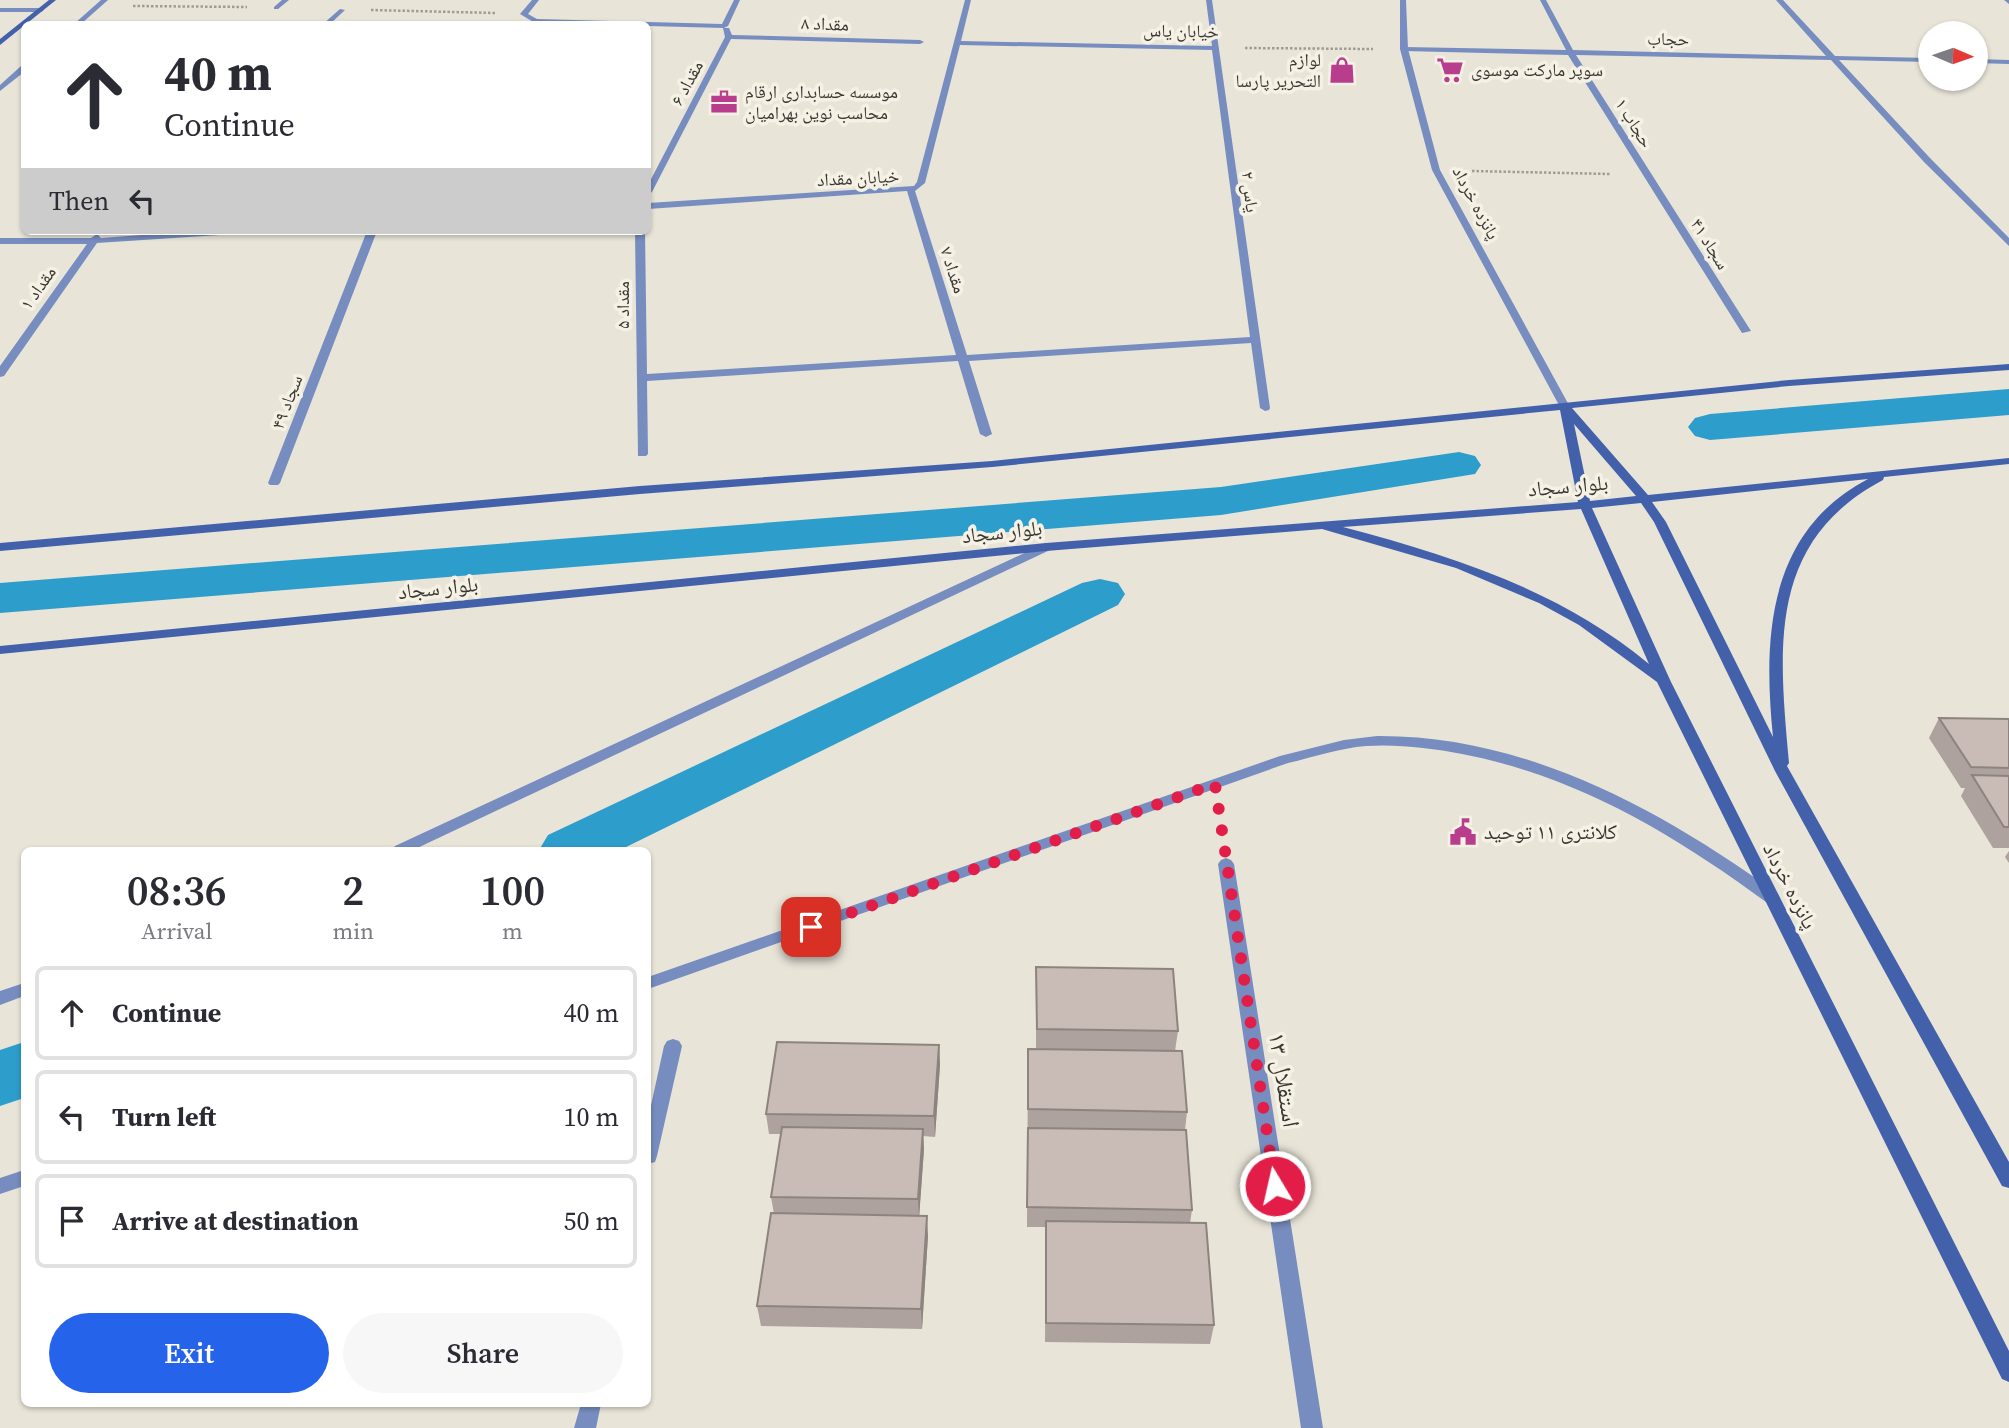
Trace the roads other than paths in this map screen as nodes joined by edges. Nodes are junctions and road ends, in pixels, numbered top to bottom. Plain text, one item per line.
1 (53, 0) edge
2 (286, 0) edge
3 (536, 0) edge
4 (737, 0) edge
5 (968, 0) edge
6 (1209, 0) edge
7 (1403, 0) edge
8 (1543, 0) edge
9 (1779, 0) edge
10 (103, 3) edge
11 (276, 8) road end
12 (0, 10) edge
13 (41, 10) junction
14 (342, 10) road end
15 (27, 21) edge
16 (81, 21) edge
17 (329, 21) edge
18 (532, 21) edge
19 (651, 25) edge
20 (21, 26) edge
21 (724, 26) junction
22 (729, 37) junction
23 (919, 42) dead end
24 (0, 43) edge
25 (958, 43) junction
26 (1216, 48) junction
27 (1404, 49) junction
28 (1571, 53) junction
29 (1832, 58) junction
30 (1918, 60) edge
31 (1988, 61) edge
32 (2009, 62) edge
33 (21, 71) edge
34 (0, 89) edge
35 (1648, 174) joint
36 (651, 186) edge
37 (911, 191) junction
38 (651, 206) edge
39 (99, 235) edge
40 (178, 235) edge
41 (370, 235) edge
42 (640, 235) edge
43 (93, 241) junction
44 (0, 242) edge
45 (2009, 243) edge
46 (1746, 331) dead end
47 (1253, 340) junction
48 (965, 358) junction
49 (2009, 368) edge
50 (0, 374) edge
51 (641, 378) junction
52 (1565, 407) junction
53 (1265, 408) dead end
54 (986, 434) dead end
55 (642, 454) dead end
56 (2009, 461) edge
57 (1894, 472) junction
58 (274, 483) dead end
59 (1644, 498) junction
60 (1585, 505) junction
61 (1316, 524) junction
62 (0, 547) edge
63 (1046, 547) junction
64 (0, 650) edge
65 (1664, 682) junction
66 (1782, 771) junction
67 (406, 847) edge
68 (1226, 864) dead end
69 (1773, 898) junction
70 (651, 982) edge
71 (21, 991) edge
72 (0, 998) edge
73 (673, 1046) dead end
74 (651, 1144) edge
75 (21, 1179) edge
76 (2009, 1180) edge
77 (0, 1186) edge
78 (2009, 1372) edge
79 (590, 1407) edge
80 (585, 1428) edge
81 (1312, 1428) edge

1 - 13 main road
2 - 11 street
3 - 18 street
4 - 21 street
5 - 25 street, خیابان مقداد
6 - 26 street, یاس ۲
7 - 27 street, پانزده خرداد
8 - 28 street, حجاب ۱
9 - 29 street
10 - 16 street
12 - 13 street
13 - 15 main road
14 - 17 street
19 - 21 street
20 - 24 main road
21 - 22 street
22 - 23 street, مقداد ۸
22 - 36 street, مقداد ۶
25 - 26 street, خیابان یاس
25 - 37 street, خیابان مقداد
26 - 47 street, یاس ۲
27 - 28 street, حجاب
27 - 52 street, پانزده خرداد
28 - 29 street, حجاب
28 - 35 street, حجاب ۱
29 - 30 street, حجاب
29 - 45 street
31 - 32 street
33 - 34 street
35 - 46 street, سجاد ۴۱
37 - 38 street, خیابان مقداد
37 - 48 street, مقداد ۷
39 - 43 street, مقداد ۱
40 - 43 street
41 - 58 street, سجاد ۴۹
42 - 51 street, مقداد ۵
43 - 44 street
43 - 50 street, مقداد ۱
47 - 48 street
47 - 53 street, یاس ۲
48 - 51 street
48 - 54 street, مقداد ۷
49 - 52 main road
51 - 55 street, مقداد ۵
52 - 59 main road, پانزده خرداد
52 - 60 main road, پانزده خرداد
52 - 62 main road
56 - 57 main road, بلوار سجاد
57 - 59 main road, بلوار سجاد
57 - 66 main road
59 - 60 main road, بلوار سجاد
59 - 66 main road, پانزده خرداد
60 - 61 main road, بلوار سجاد
60 - 65 main road, پانزده خرداد
61 - 63 main road, بلوار سجاد
61 - 65 main road
63 - 64 main road, بلوار سجاد
63 - 67 street
65 - 69 main road, پانزده خرداد
66 - 76 main road, پانزده خرداد
68 - 81 street, استقلال ۱۳
69 - 70 street
69 - 78 main road, پانزده خرداد
71 - 72 street
73 - 74 street
75 - 77 street
79 - 80 street

